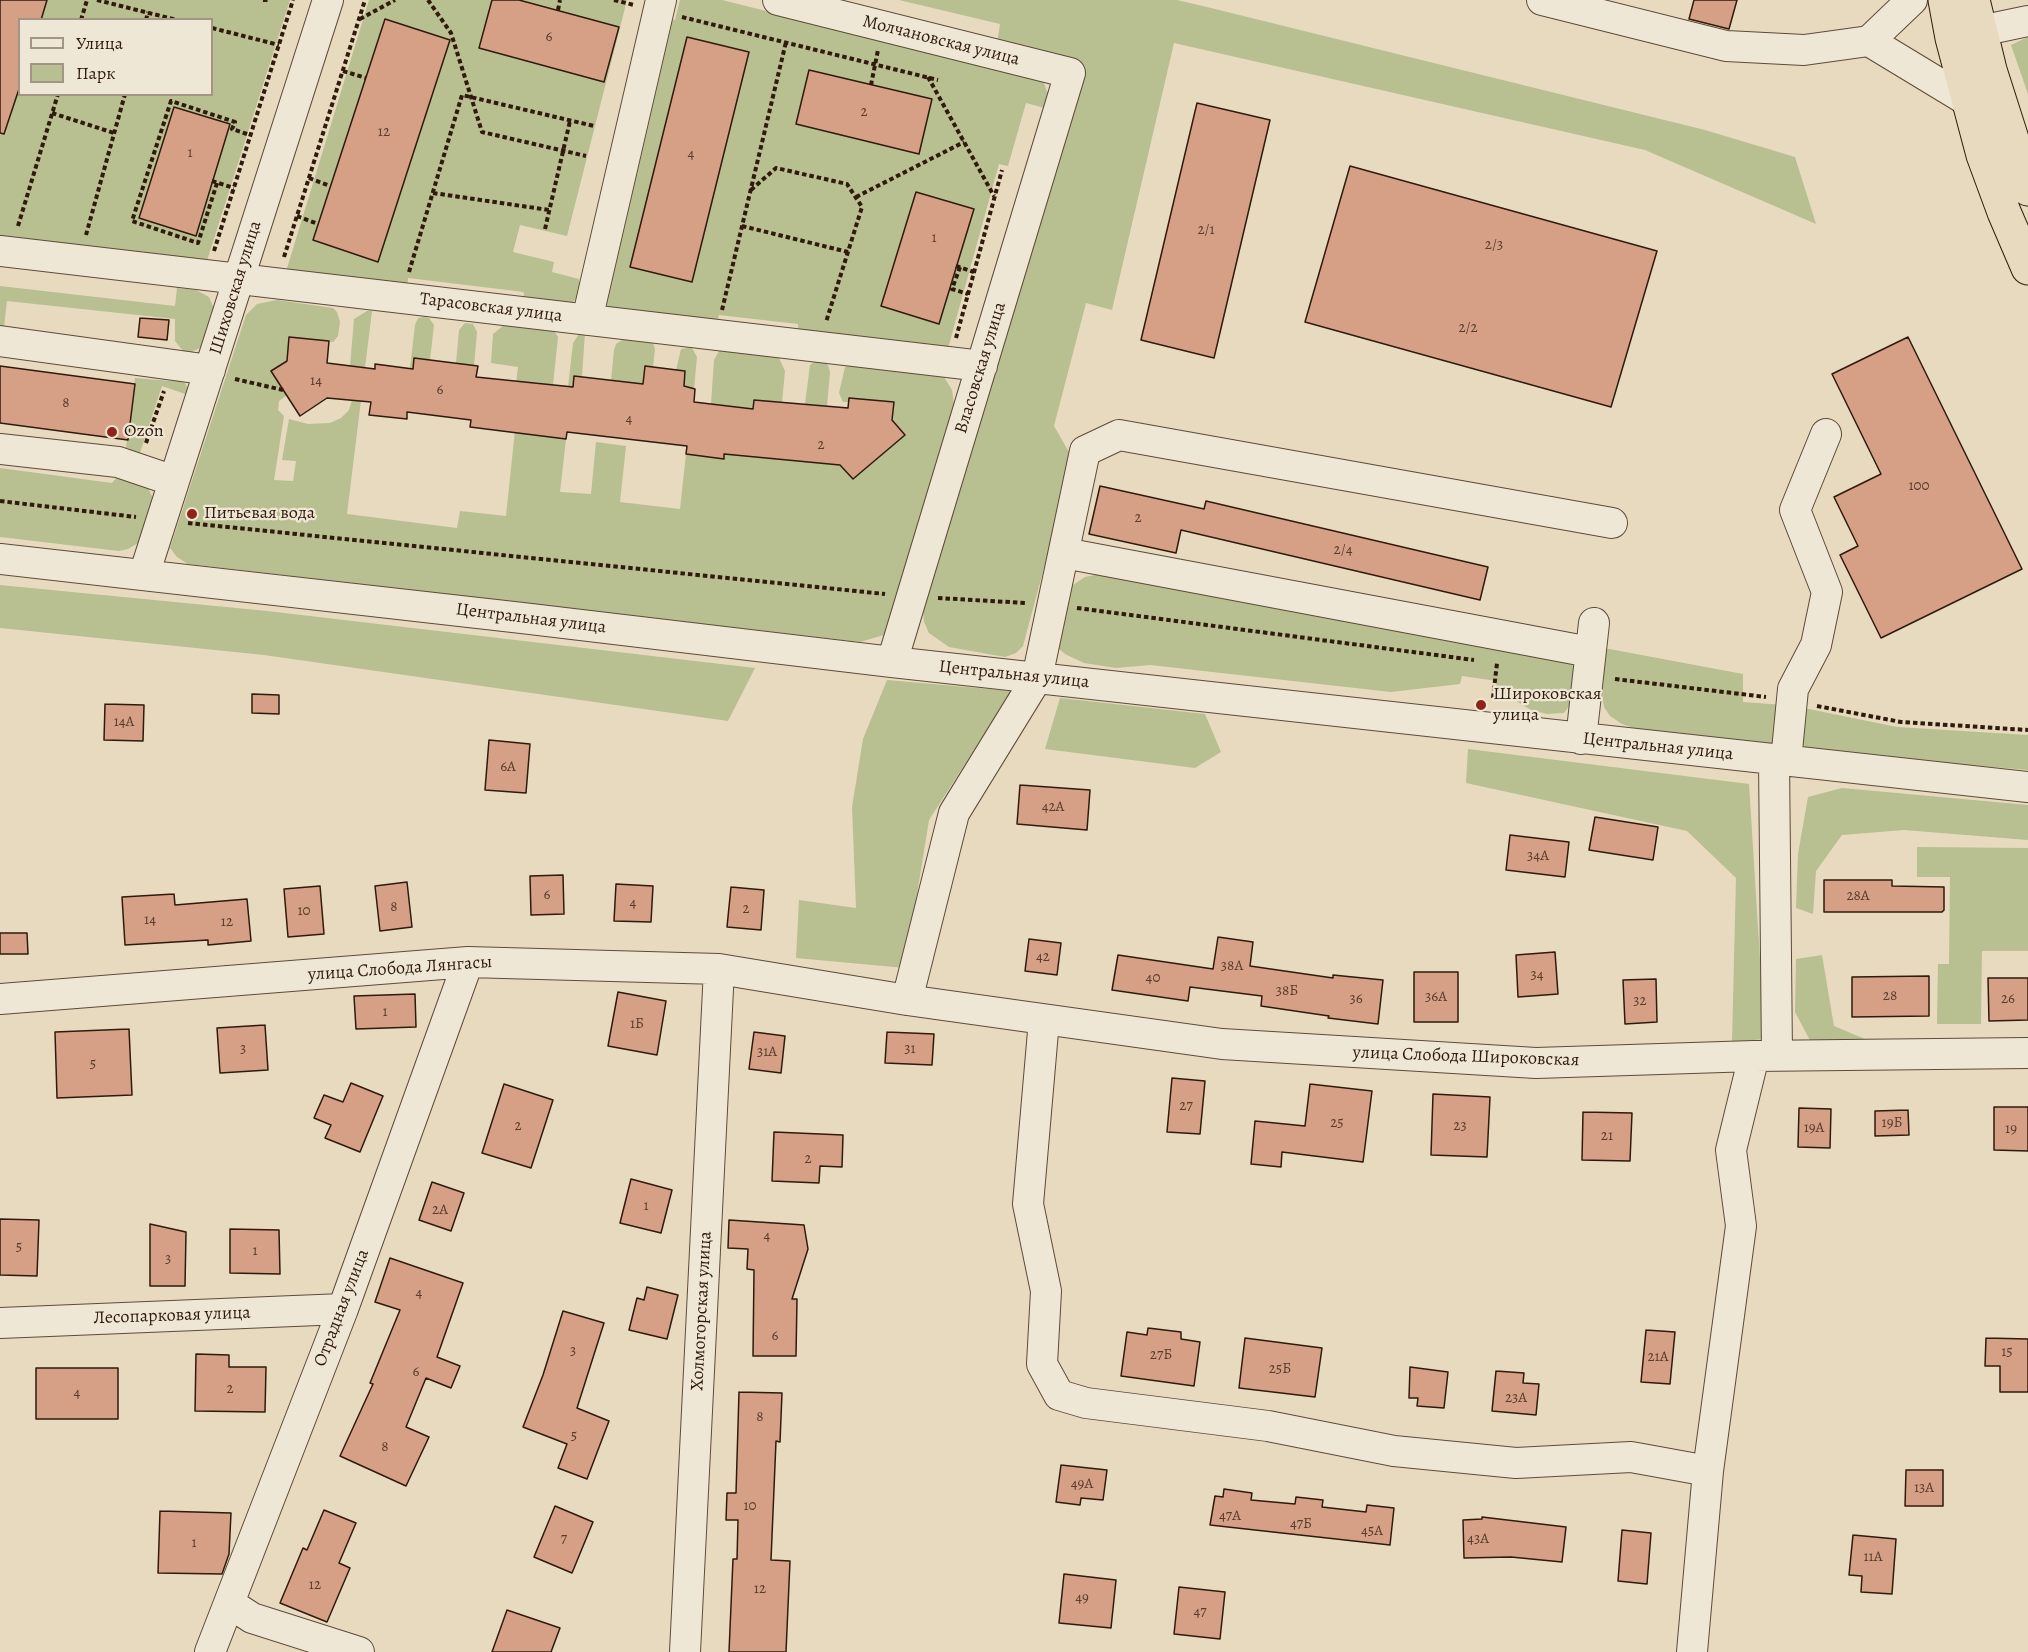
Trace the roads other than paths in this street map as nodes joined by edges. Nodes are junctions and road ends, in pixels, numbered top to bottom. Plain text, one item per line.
1 (328, 0) edge
2 (778, 0) edge
3 (1542, 0) edge
4 (1912, 0) edge
5 (1945, 0) edge
6 (1973, 0) edge
7 (670, 8) edge
8 (2028, 21) edge
9 (1980, 31) junction
10 (1869, 41) junction
11 (1070, 73) joint
12 (1968, 100) junction
13 (2028, 189) edge
14 (9, 239) edge
15 (2028, 268) edge
16 (238, 278) junction
17 (587, 320) junction
18 (0, 342) edge
19 (982, 366) junction
20 (221, 374) junction
21 (1826, 434) dead end
22 (0, 449) edge
23 (174, 481) junction
24 (1612, 523) dead end
25 (1064, 553) junction
26 (0, 559) edge
27 (144, 575) junction
28 (1594, 623) dead end
29 (1590, 652) junction
30 (892, 662) junction
31 (1037, 678) junction
32 (1581, 739) junction
33 (1780, 761) junction
34 (2028, 787) edge
35 (468, 962) junction
36 (719, 969) junction
37 (0, 999) edge
38 (907, 1000) junction
39 (1044, 1020) junction
40 (2028, 1053) edge
41 (1766, 1056) junction
42 (343, 1309) junction
43 (0, 1323) edge
44 (1708, 1471) junction
45 (229, 1603) junction
46 (210, 1652) edge
47 (359, 1652) edge
48 (685, 1652) edge
49 (1692, 1652) edge

1 - 16 street, Шиховская улица
2 - 11 street, Молчановская улица
3 - 10 street
4 - 10 street
5 - 12 highway
6 - 9 highway
7 - 17 street
8 - 9 street
9 - 13 highway
10 - 12 street
11 - 19 street, Власовская улица
12 - 15 highway
14 - 16 street, Тарасовская улица
16 - 17 street, Тарасовская улица
16 - 20 street, Шиховская улица
17 - 19 street, Тарасовская улица
18 - 20 street
19 - 30 street, Власовская улица
20 - 23 street, Шиховская улица
21 - 33 street
22 - 23 street
23 - 27 street, Шиховская улица
24 - 25 street
25 - 29 street
25 - 31 street
26 - 27 street, Центральная улица
27 - 30 street, Центральная улица
28 - 29 street
29 - 32 street
30 - 31 street, Центральная улица
31 - 32 street, Центральная улица
31 - 38 street
32 - 33 street, Центральная улица
33 - 34 street, Центральная улица
33 - 41 street
35 - 36 street, улица Слобода Лянгасы
35 - 37 street, улица Слобода Лянгасы
35 - 42 street, Отрадная улица
36 - 38 street, улица Слобода Лянгасы
36 - 48 street, Холмогорская улица
38 - 39 street, улица Слобода Широковская
39 - 41 street, улица Слобода Широковская
39 - 44 street
40 - 41 street, улица Слобода Широковская
41 - 44 street
42 - 43 street, Лесопарковая улица
42 - 45 street, Отрадная улица
44 - 49 street
45 - 46 street, Отрадная улица
45 - 47 street

